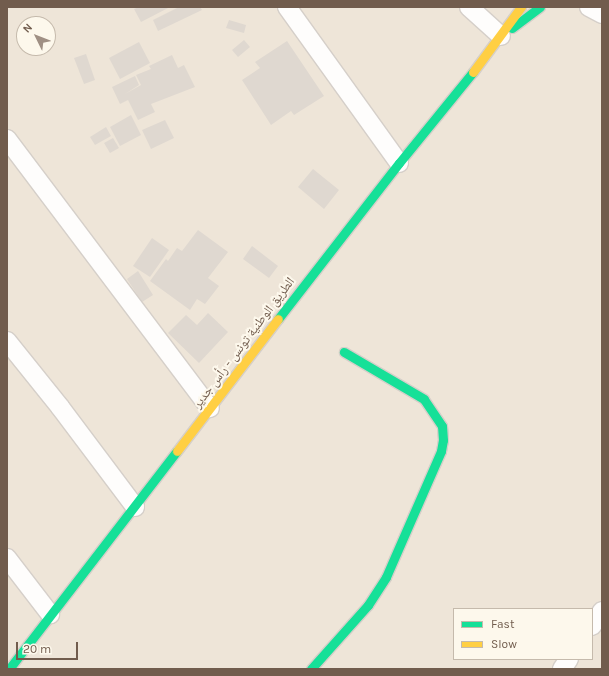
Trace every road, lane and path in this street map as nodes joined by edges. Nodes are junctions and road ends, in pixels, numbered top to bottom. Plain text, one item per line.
1 (287, 7) edge
2 (469, 7) edge
3 (521, 7) edge
4 (540, 7) edge
5 (589, 7) edge
6 (602, 14) edge
7 (501, 36) junction
8 (7, 139) edge
9 (398, 163) junction
10 (7, 341) edge
11 (344, 352) dead end
12 (210, 408) junction
13 (135, 507) junction
14 (7, 558) edge
15 (602, 611) edge
16 (50, 614) junction
17 (593, 624) edge
18 (568, 660) edge
19 (10, 669) edge
20 (311, 669) edge
21 (562, 669) edge

1 - 9 street
2 - 7 street
3 - 7 main road, الطريق الوطنية تونس - رأس جدير
4 - 7 main road, الطريق الوطنية تونس - رأس جدير
5 - 6 street
7 - 9 main road, الطريق الوطنية تونس - رأس جدير
8 - 12 street
9 - 12 main road, الطريق الوطنية تونس - رأس جدير
10 - 13 street
11 - 20 main road
12 - 13 main road, الطريق الوطنية تونس - رأس جدير
13 - 16 main road, الطريق الوطنية تونس - رأس جدير
14 - 16 street
15 - 17 street
16 - 19 main road, الطريق الوطنية تونس - رأس جدير
18 - 21 street

